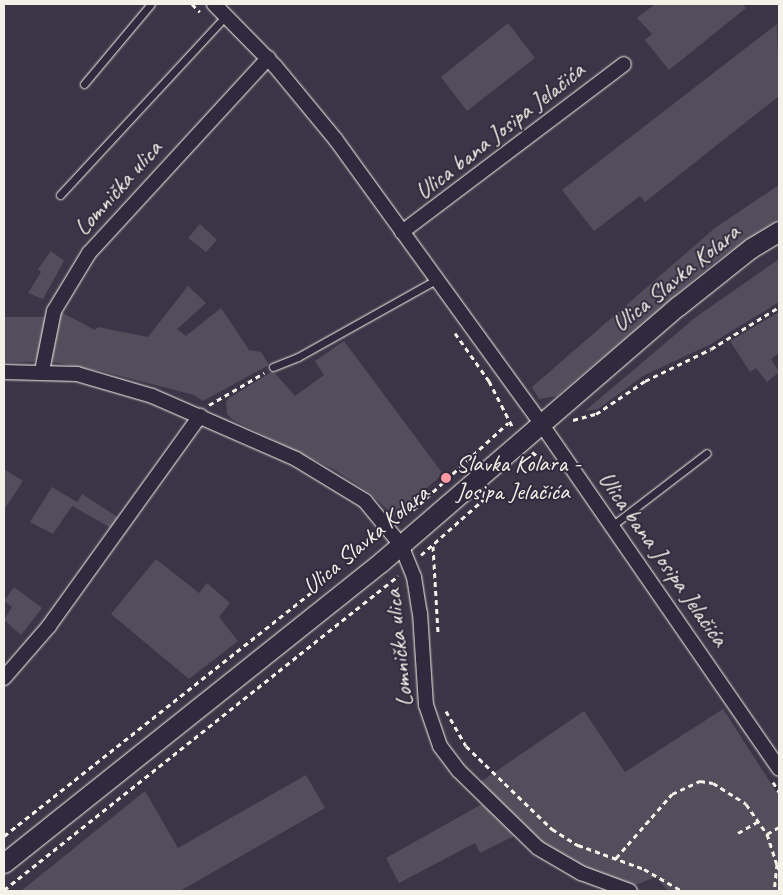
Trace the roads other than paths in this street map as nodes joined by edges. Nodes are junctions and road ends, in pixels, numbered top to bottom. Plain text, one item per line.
1 (151, 4) edge
2 (214, 4) edge
3 (226, 16) junction
4 (268, 58) junction
5 (624, 64) dead end
6 (84, 84) dead end
7 (60, 194) dead end
8 (779, 231) edge
9 (402, 232) junction
10 (436, 280) junction
11 (273, 367) road end
12 (42, 371) junction
13 (4, 372) edge
14 (197, 414) junction
15 (543, 420) junction
16 (707, 453) dead end
17 (613, 525) junction
18 (401, 545) junction
19 (4, 678) edge
20 (779, 769) edge
21 (4, 863) edge
22 (630, 891) edge

1 - 6 lane
2 - 3 street, Ulica bana Josipa Jelačića
3 - 4 street, Ulica bana Josipa Jelačića
3 - 7 lane
4 - 9 street, Ulica bana Josipa Jelačića
4 - 12 street, Lomnička ulica
5 - 9 street, Ulica bana Josipa Jelačića
8 - 15 main road, Ulica Slavka Kolara
9 - 10 street, Ulica bana Josipa Jelačića
10 - 11 lane
10 - 15 street, Ulica bana Josipa Jelačića
12 - 13 street, Lomnička ulica
12 - 14 street, Lomnička ulica
14 - 18 street, Lomnička ulica
14 - 19 street
15 - 17 street, Ulica bana Josipa Jelačića
15 - 18 main road, Ulica Slavka Kolara
16 - 17 lane
17 - 20 street, Ulica bana Josipa Jelačića
18 - 21 main road, Ulica Slavka Kolara
18 - 22 street, Lomnička ulica

